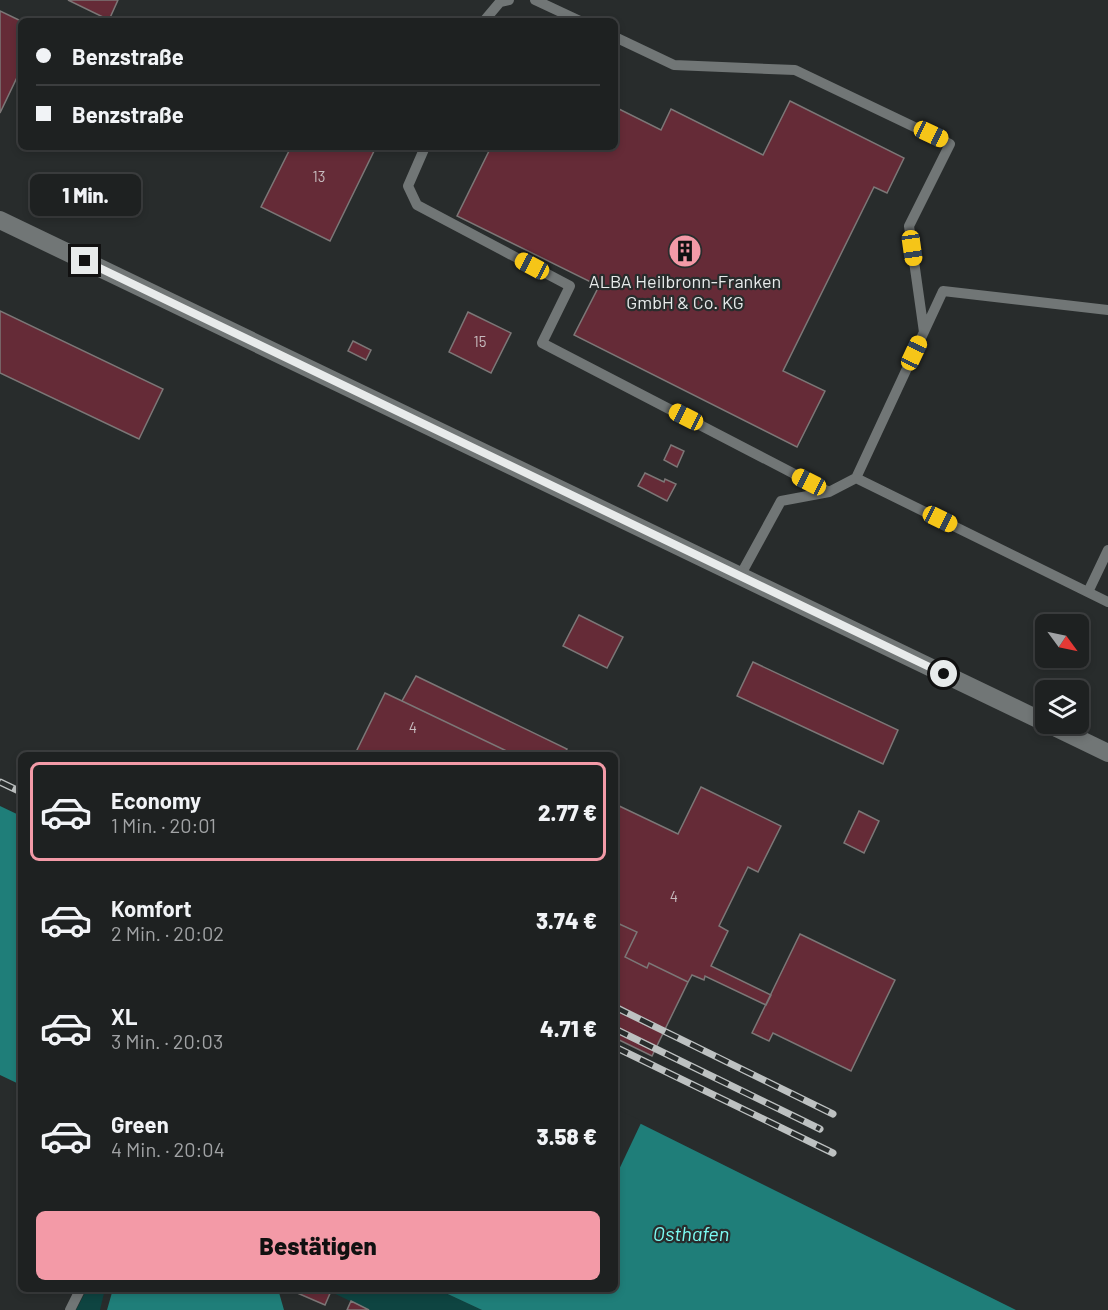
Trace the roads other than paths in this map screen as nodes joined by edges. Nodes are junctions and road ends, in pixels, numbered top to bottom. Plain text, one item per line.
1 (509, 0) edge
2 (535, 0) edge
3 (487, 18) edge
4 (574, 18) edge
5 (618, 38) edge
6 (424, 150) edge
7 (0, 220) edge
8 (1108, 310) edge
9 (924, 332) junction
10 (856, 478) junction
11 (829, 492) junction
12 (1108, 550) edge
13 (740, 576) junction
14 (1088, 592) junction
15 (1108, 602) edge
16 (1035, 718) edge
17 (1069, 734) edge
18 (1108, 753) edge
19 (79, 1292) edge
20 (70, 1310) edge

1 - 3 lane
2 - 4 lane
5 - 9 lane
6 - 11 lane
7 - 13 street
8 - 9 lane
9 - 10 lane
10 - 11 lane
10 - 14 lane
11 - 13 lane
12 - 14 lane
13 - 16 street
14 - 15 lane
17 - 18 street
19 - 20 lane

